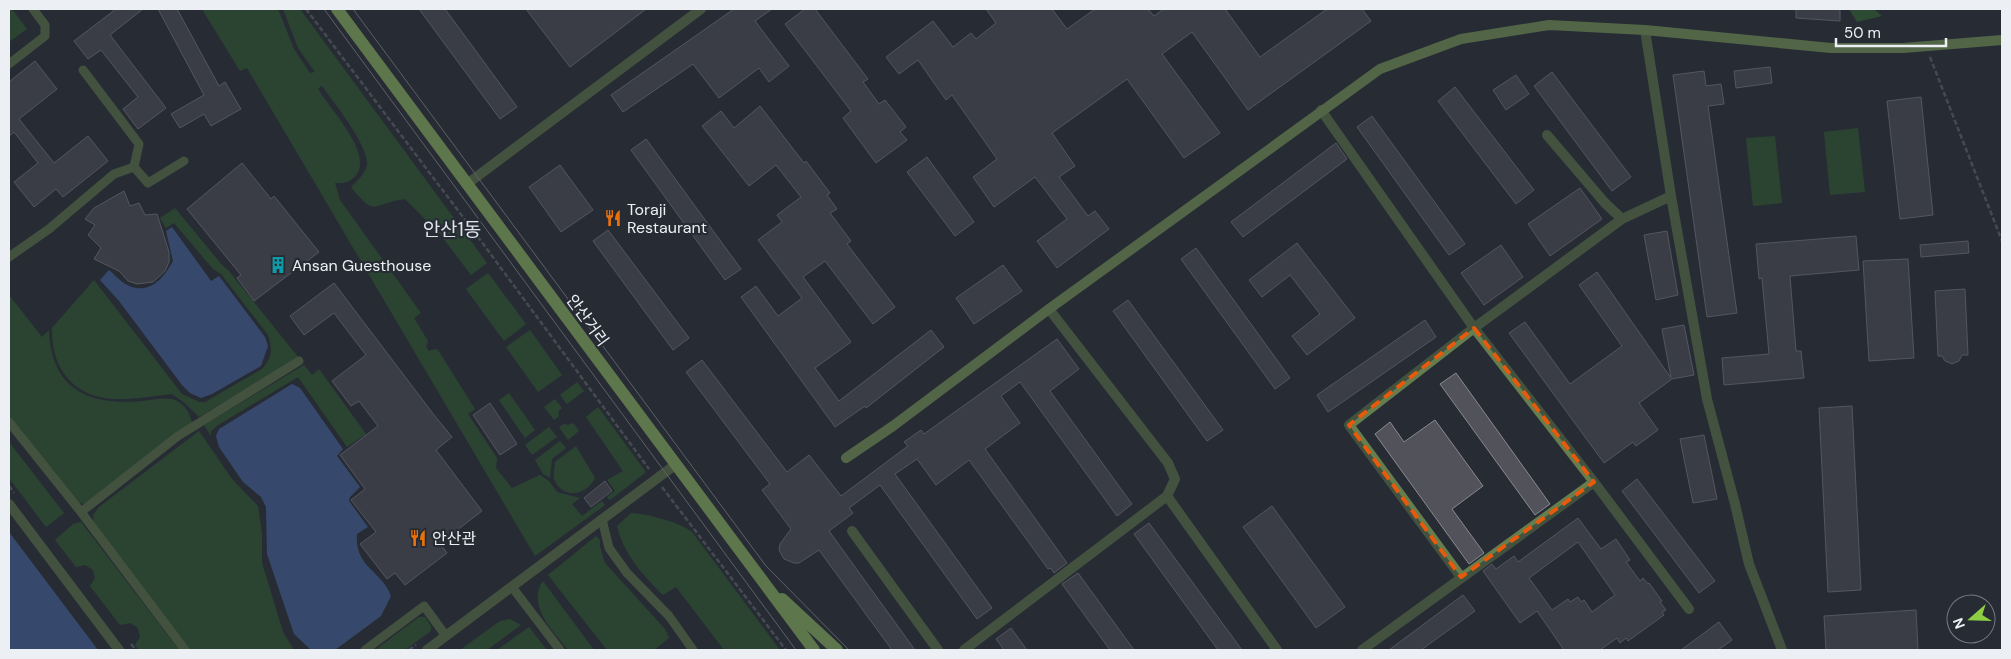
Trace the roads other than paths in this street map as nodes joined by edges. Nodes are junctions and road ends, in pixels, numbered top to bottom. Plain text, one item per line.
1 (32, 9) edge
2 (337, 9) edge
3 (701, 9) edge
4 (1645, 30) junction
5 (2002, 40) edge
6 (9, 64) edge
7 (84, 70) dead end
8 (1321, 110) junction
9 (1547, 135) dead end
10 (184, 161) dead end
11 (134, 167) junction
12 (467, 184) junction
13 (1671, 196) junction
14 (1622, 219) junction
15 (9, 257) edge
16 (1050, 309) junction
17 (1474, 328) junction
18 (299, 362) dead end
19 (9, 422) edge
20 (846, 458) dead end
21 (674, 465) junction
22 (1594, 482) junction
23 (1168, 496) junction
24 (9, 504) edge
25 (81, 512) junction
26 (602, 519) junction
27 (852, 531) dead end
28 (1461, 577) junction
29 (761, 580) junction
30 (512, 587) junction
31 (1689, 609) dead end
32 (446, 636) junction
33 (119, 650) edge
34 (185, 650) edge
35 (365, 650) edge
36 (427, 650) edge
37 (560, 650) edge
38 (693, 650) edge
39 (814, 650) edge
40 (837, 650) edge
41 (938, 650) edge
42 (964, 650) edge
43 (1277, 650) edge
44 (1362, 650) edge
45 (1782, 650) edge

1 - 6 lane
2 - 12 main road, 안산거리
3 - 12 street
4 - 5 street
4 - 8 street
4 - 13 street
7 - 11 lane
8 - 16 street
8 - 17 street
9 - 14 street
10 - 11 lane
11 - 15 lane
12 - 21 main road, 안산거리
13 - 14 street
13 - 45 street
14 - 17 street
16 - 20 street
16 - 23 street
17 - 22 street
17 - 28 street
18 - 25 lane
19 - 25 lane
21 - 26 street
21 - 29 main road, 안산거리
22 - 28 street
22 - 31 street
23 - 42 street
23 - 43 street
24 - 33 street
25 - 34 lane
26 - 30 street
26 - 38 lane
27 - 41 street
28 - 44 street
29 - 39 main road, 안산거리
29 - 40 main road
30 - 32 street
30 - 37 lane
32 - 35 lane
32 - 36 street

